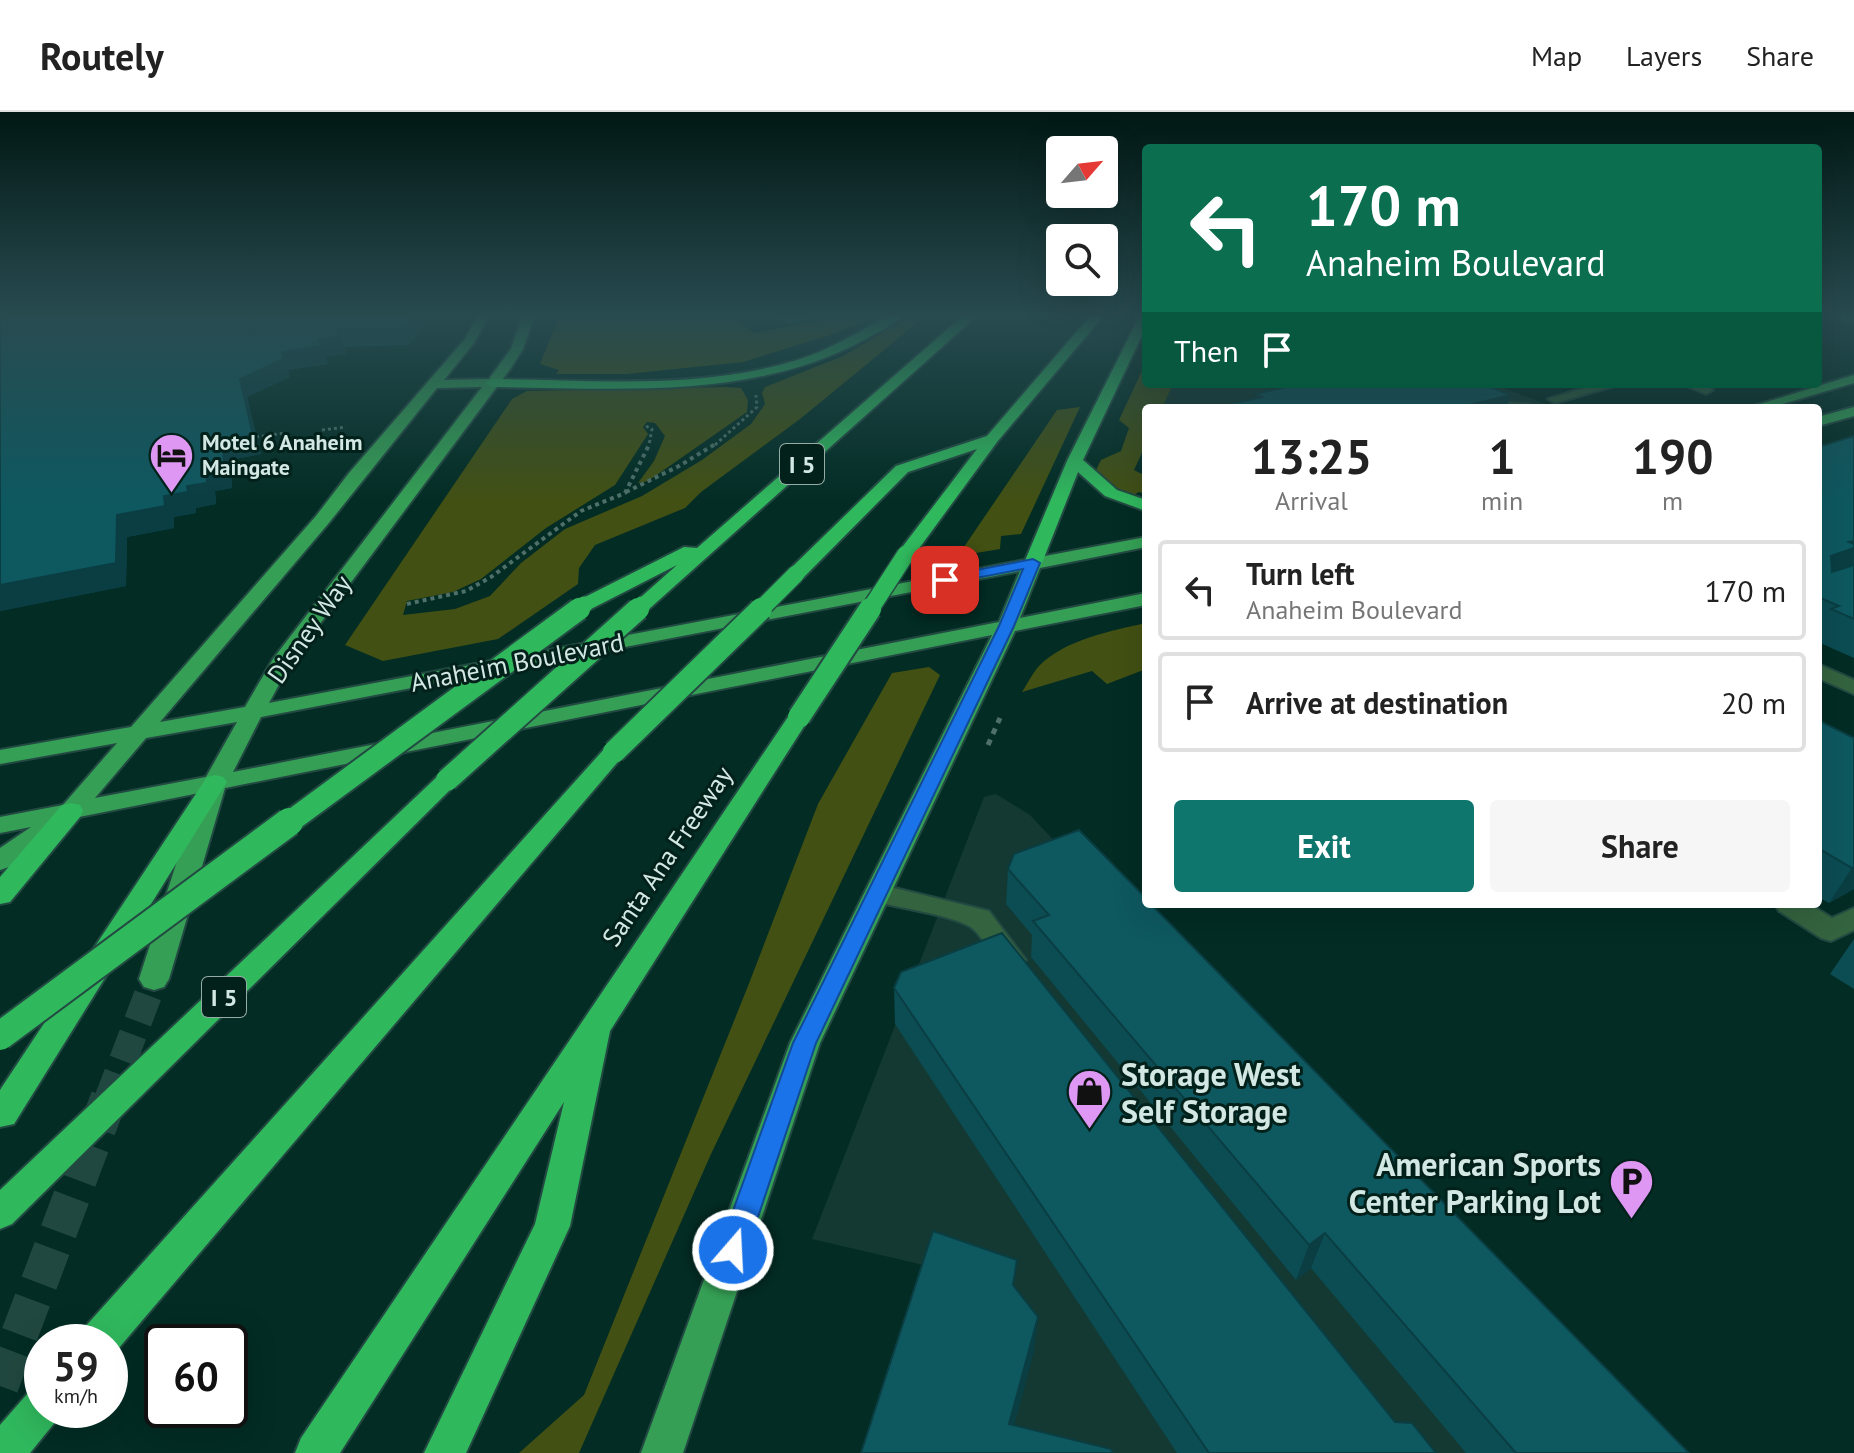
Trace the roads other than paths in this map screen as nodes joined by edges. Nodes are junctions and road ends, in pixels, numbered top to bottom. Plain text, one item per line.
1 (440, 377) edge
2 (497, 377) edge
3 (731, 377) edge
4 (902, 377) edge
5 (1045, 377) edge
6 (1116, 377) edge
7 (1854, 379) edge
8 (492, 383) junction
9 (434, 384) junction
10 (1598, 388) edge
11 (1700, 388) edge
12 (1484, 390) edge
13 (1706, 390) dead end
14 (1555, 399) dead end
15 (1463, 403) edge
16 (1476, 404) edge
17 (1519, 404) edge
18 (1768, 404) edge
19 (1853, 412) edge
20 (1822, 421) edge
21 (992, 439) junction
22 (1075, 461) junction
23 (1142, 505) edge
24 (724, 533) junction
25 (1142, 543) edge
26 (1033, 563) junction
27 (1142, 600) edge
28 (1007, 626) junction
29 (1822, 672) edge
30 (1854, 688) edge
31 (255, 712) junction
32 (140, 732) junction
33 (0, 757) edge
34 (215, 782) junction
35 (71, 811) junction
36 (0, 825) edge
37 (0, 861) edge
38 (878, 893) junction
39 (0, 895) edge
40 (1795, 908) edge
41 (1854, 918) edge
42 (154, 979) tunnel mouth
43 (1029, 980) edge
44 (599, 1020) junction
45 (0, 1036) edge
46 (2, 1114) edge
47 (0, 1213) edge
48 (114, 1324) edge
49 (24, 1428) edge
50 (3, 1453) edge
51 (316, 1453) edge
52 (445, 1453) edge
53 (662, 1453) edge

1 - 9 main road
2 - 8 main road, Disney Way
3 - 8 highway
4 - 24 highway, I 5
5 - 21 highway, Santa Ana Freeway
6 - 22 highway
7 - 18 main road
8 - 9 main road
8 - 31 main road, Disney Way
9 - 32 main road
10 - 14 lane
11 - 13 lane
12 - 17 lane
15 - 16 lane
19 - 20 main road
21 - 44 highway, Santa Ana Freeway, bridge
21 - 48 highway, bridge
22 - 23 highway
22 - 26 highway
24 - 45 highway, bridge
24 - 47 highway, I 5, bridge
25 - 26 main road, Anaheim Boulevard
26 - 28 main road
26 - 31 main road, Anaheim Boulevard
27 - 28 main road
28 - 34 main road
28 - 38 main road
29 - 30 lane
31 - 32 main road, Anaheim Boulevard
31 - 34 main road, Disney Way
32 - 33 main road, Anaheim Boulevard
32 - 35 main road
34 - 35 main road
34 - 42 main road, Disney Way
34 - 46 highway
35 - 36 main road
35 - 37 main road
35 - 39 highway
38 - 43 lane
38 - 53 main road
40 - 41 lane
44 - 51 highway, Santa Ana Freeway
44 - 52 highway
49 - 50 highway

